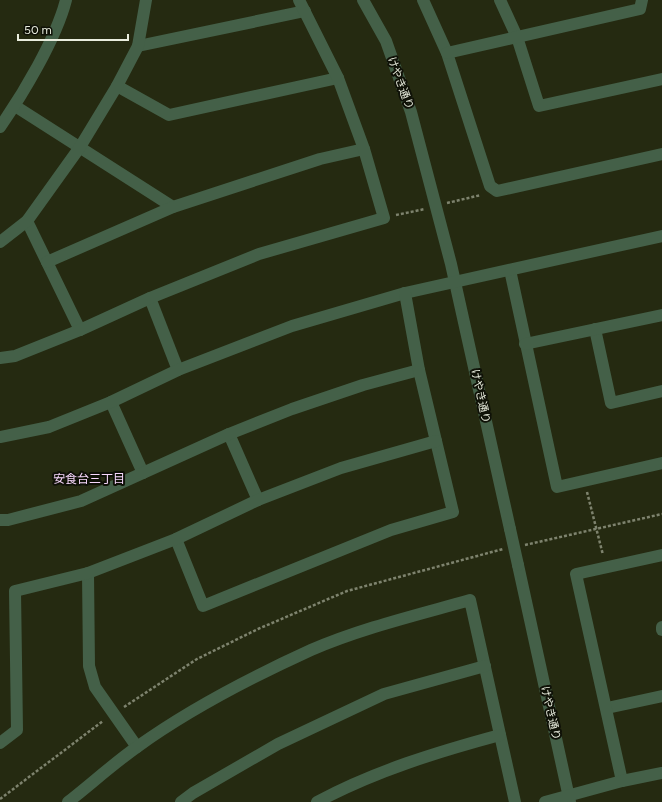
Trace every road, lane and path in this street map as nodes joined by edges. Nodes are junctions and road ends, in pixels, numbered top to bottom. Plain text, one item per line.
1 (66, 0) edge
2 (146, 0) edge
3 (299, 0) edge
4 (363, 0) edge
5 (423, 0) edge
6 (500, 0) edge
7 (642, 0) edge
8 (305, 11) junction
9 (517, 37) junction
10 (138, 46) junction
11 (447, 53) junction
12 (338, 78) junction
13 (662, 79) edge
14 (117, 86) junction
15 (15, 106) junction
16 (0, 127) edge
17 (80, 147) junction
18 (364, 149) junction
19 (662, 154) edge
20 (173, 207) junction
21 (27, 221) junction
22 (662, 236) edge
23 (0, 242) edge
24 (47, 262) junction
25 (510, 270) junction
26 (455, 282) junction
27 (404, 293) junction
28 (150, 298) junction
29 (662, 315) edge
30 (595, 329) junction
31 (80, 330) junction
32 (525, 344) junction
33 (0, 358) edge
34 (178, 370) junction
35 (419, 370) junction
36 (662, 392) edge
37 (111, 402) junction
38 (229, 434) junction
39 (0, 437) edge
40 (436, 441) junction
41 (662, 463) edge
42 (143, 473) junction
43 (584, 480) junction
44 (258, 500) junction
45 (662, 514) edge
46 (0, 520) edge
47 (596, 529) junction
48 (176, 539) junction
49 (518, 546) dead end
50 (511, 548) dead end
51 (662, 555) edge
52 (606, 568) junction
53 (88, 573) junction
54 (662, 627) edge
55 (662, 630) edge
56 (485, 666) junction
57 (662, 696) edge
58 (607, 708) junction
59 (114, 713) junction
60 (500, 735) junction
61 (0, 743) edge
62 (137, 747) junction
63 (662, 773) edge
64 (622, 781) junction
65 (196, 797) edge
66 (0, 799) edge
67 (569, 799) edge
68 (68, 802) edge
69 (181, 802) edge
70 (317, 802) edge
71 (515, 802) edge
72 (545, 802) edge

1 - 15 street
2 - 10 street
3 - 8 street
4 - 26 street, けやき通り
5 - 11 street
6 - 9 street
7 - 9 street
8 - 10 street
8 - 12 street
9 - 11 street
9 - 13 street
10 - 14 street
11 - 19 street
12 - 14 street
12 - 18 street
14 - 17 street
15 - 16 street
15 - 17 street
17 - 20 street
17 - 21 street
18 - 20 street
18 - 28 street
20 - 24 street
21 - 23 street
21 - 24 street
22 - 25 street
24 - 31 street
25 - 26 street
25 - 32 street
26 - 27 street
26 - 67 street, けやき通り, bridge
27 - 34 street
27 - 35 street
28 - 31 street
28 - 34 street
29 - 30 street
30 - 32 street
30 - 36 street
31 - 33 street
32 - 43 street
34 - 37 street
35 - 38 street
35 - 40 street
37 - 39 street
37 - 42 street
38 - 42 street
38 - 44 street
40 - 44 street
40 - 48 street
41 - 43 street
42 - 46 street
43 - 47 path
44 - 48 street
45 - 47 path
47 - 49 path
47 - 52 path
48 - 53 street
50 - 59 path
51 - 52 street
52 - 58 street
53 - 59 street
53 - 61 street
54 - 55 street
56 - 60 street
56 - 62 street
56 - 65 street
57 - 58 street
58 - 64 street
59 - 62 street
59 - 66 path
60 - 70 street
60 - 71 street
62 - 68 street
63 - 64 street
64 - 67 street
65 - 69 street
67 - 72 street

